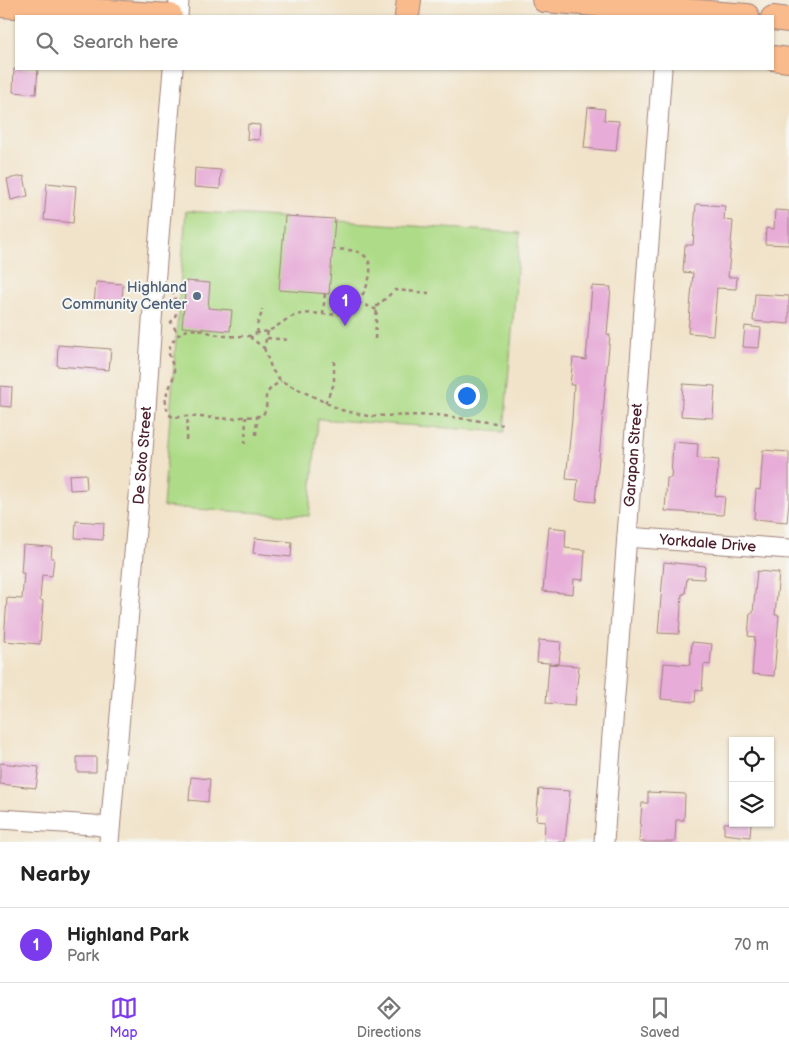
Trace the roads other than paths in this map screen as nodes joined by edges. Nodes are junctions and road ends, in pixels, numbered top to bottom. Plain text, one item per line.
1 (179, 0) edge
2 (409, 0) edge
3 (544, 0) edge
4 (0, 5) edge
5 (667, 8) edge
6 (155, 15) edge
7 (178, 15) edge
8 (407, 15) edge
9 (737, 15) edge
10 (774, 18) edge
11 (789, 20) edge
12 (774, 58) edge
13 (789, 60) edge
14 (173, 70) edge
15 (662, 70) edge
16 (627, 537) junction
17 (789, 549) edge
18 (0, 819) edge
19 (110, 835) edge
20 (604, 842) edge

1 - 7 street
2 - 8 main road
3 - 5 main road
4 - 6 main road
5 - 9 main road
10 - 11 main road
12 - 13 main road
14 - 19 street, De Soto Street
15 - 16 street, Garapan Street
16 - 17 street, Yorkdale Drive
16 - 20 street, Garapan Street
18 - 19 street

